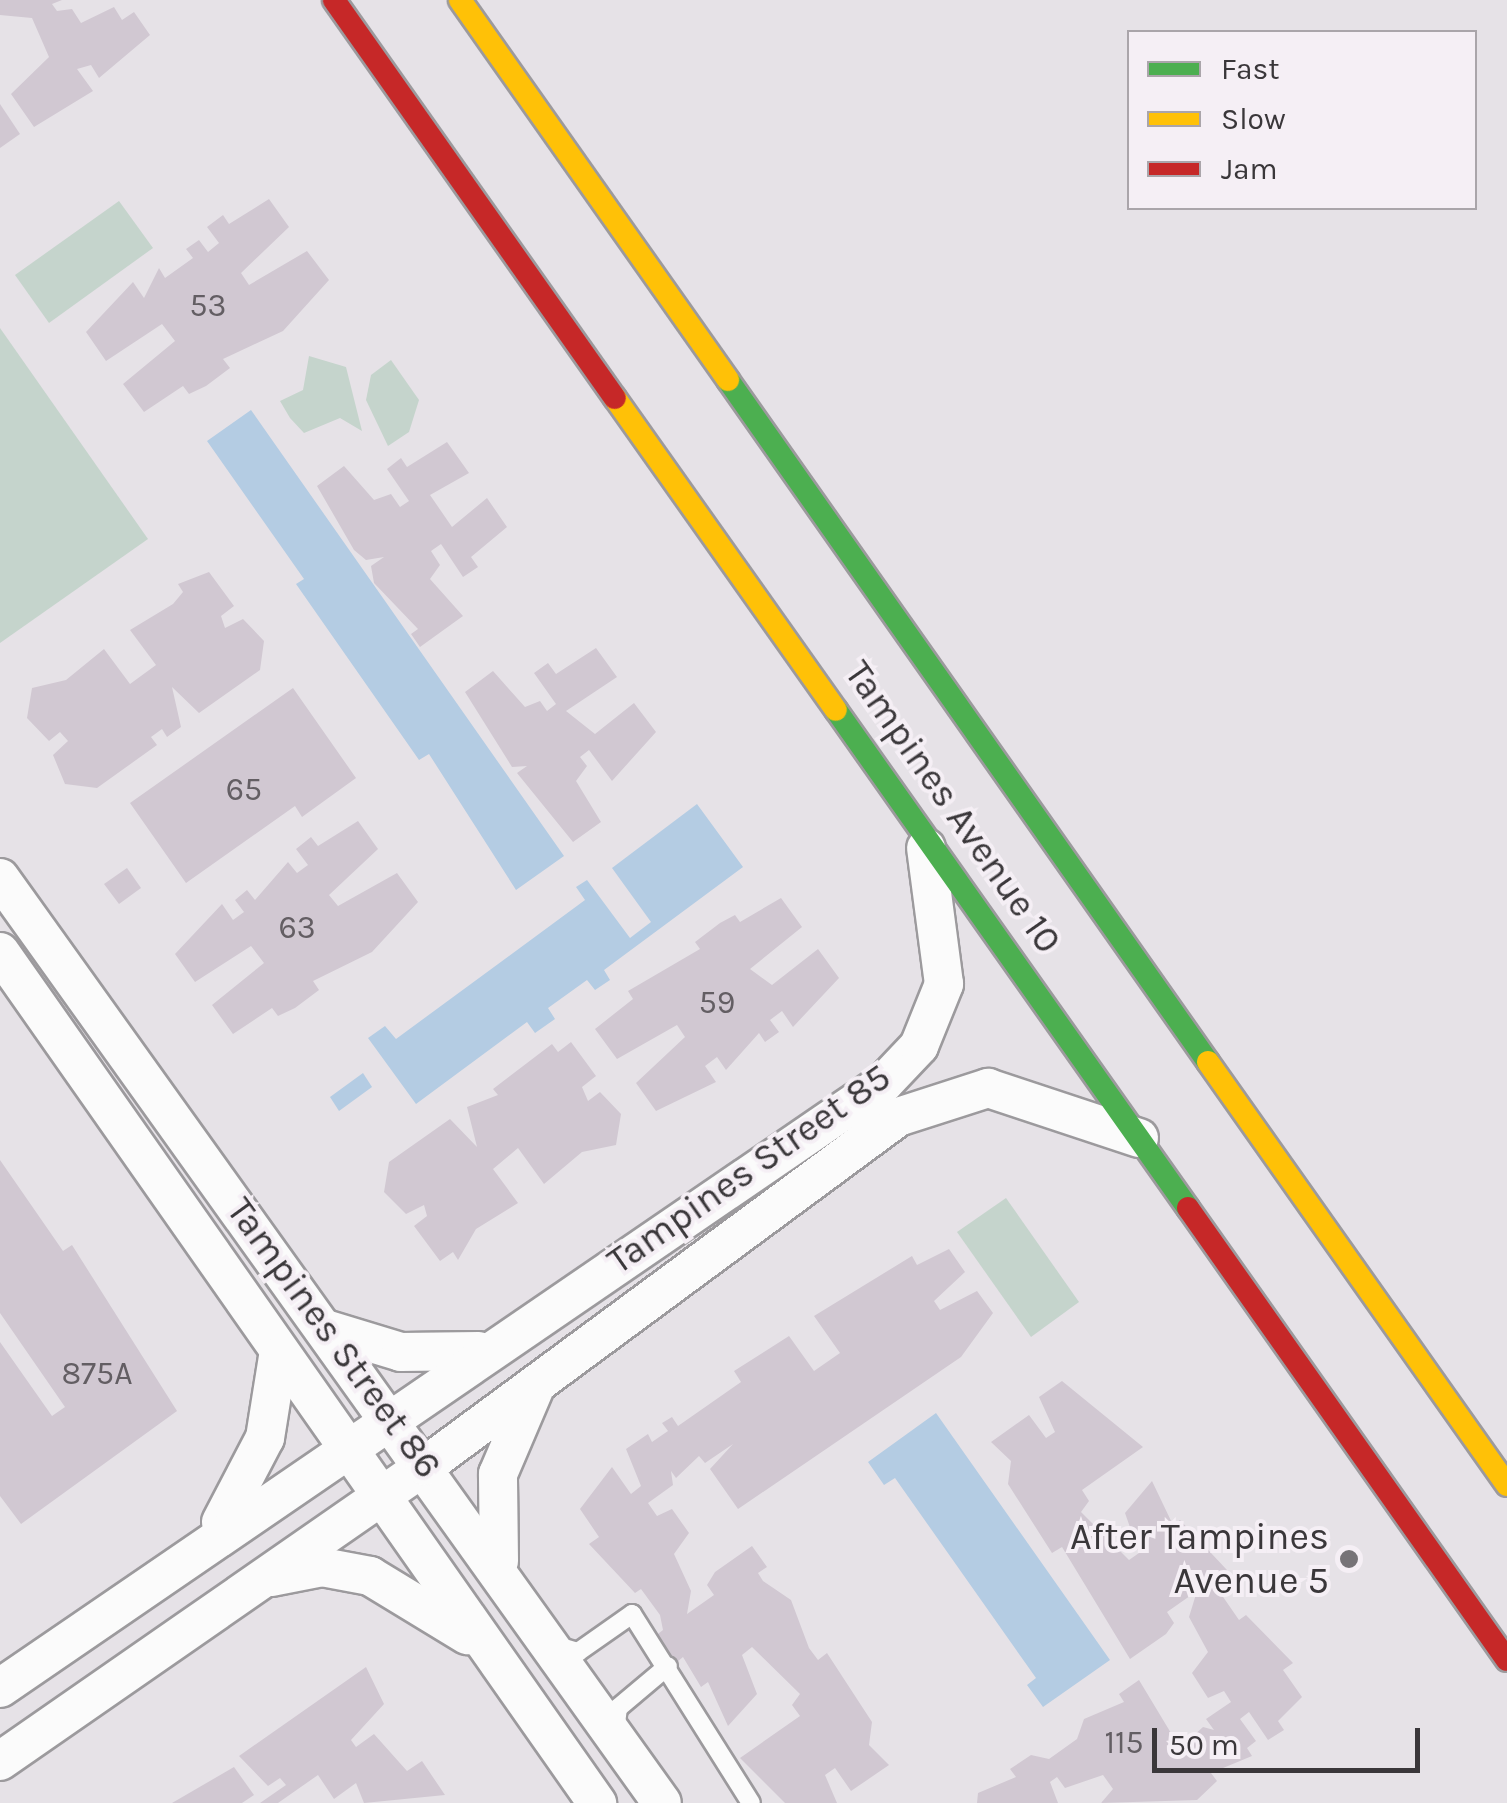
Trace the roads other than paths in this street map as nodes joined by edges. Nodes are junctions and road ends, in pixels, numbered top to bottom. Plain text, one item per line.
1 (334, 0) edge
2 (460, 0) edge
3 (481, 0) edge
4 (490, 43) junction
5 (920, 821) junction
6 (0, 878) edge
7 (0, 952) edge
8 (1141, 1138) junction
9 (325, 1329) junction
10 (482, 1350) junction
11 (278, 1356) junction
12 (538, 1383) junction
13 (389, 1415) junction
14 (341, 1448) junction
15 (425, 1466) junction
16 (1507, 1485) edge
17 (379, 1497) junction
18 (196, 1550) junction
19 (500, 1569) junction
20 (253, 1581) junction
21 (556, 1646) junction
22 (493, 1654) junction
23 (1507, 1660) edge
24 (668, 1666) junction
25 (0, 1688) edge
26 (614, 1736) junction
27 (0, 1760) edge
28 (597, 1803) edge
29 (662, 1803) edge
30 (751, 1803) edge

1 - 5 main road, Tampines Avenue 10
2 - 4 main road, Tampines Avenue 10
3 - 4 street
4 - 16 main road, Tampines Avenue 10
5 - 8 main road, Tampines Avenue 10
5 - 10 street, Tampines Street 85
6 - 9 street, Tampines Street 86
7 - 11 street, Tampines Street 86
8 - 12 street, Tampines Street 85
8 - 23 main road, Tampines Avenue 10
9 - 10 street
9 - 13 street, Tampines Street 86
10 - 13 street, Tampines Street 85
11 - 14 street, Tampines Street 86
11 - 18 street
12 - 15 street, Tampines Street 85
12 - 19 street, Tampines Street 85
13 - 14 street, Tampines Street 85
13 - 15 street, Tampines Street 86
14 - 17 street, Tampines Street 86
14 - 18 street, Tampines Street 85
15 - 17 street, Tampines Street 85
15 - 19 street, Tampines Street 86
17 - 20 street, Tampines Street 85
17 - 22 street, Tampines Street 86
18 - 25 street, Tampines Street 85
19 - 21 street, Tampines Street 86
20 - 22 street
20 - 27 street, Tampines Street 85
21 - 24 lane
21 - 26 street, Tampines Street 86
22 - 28 street, Tampines Street 86
24 - 26 lane
24 - 30 lane
26 - 29 street, Tampines Street 86

